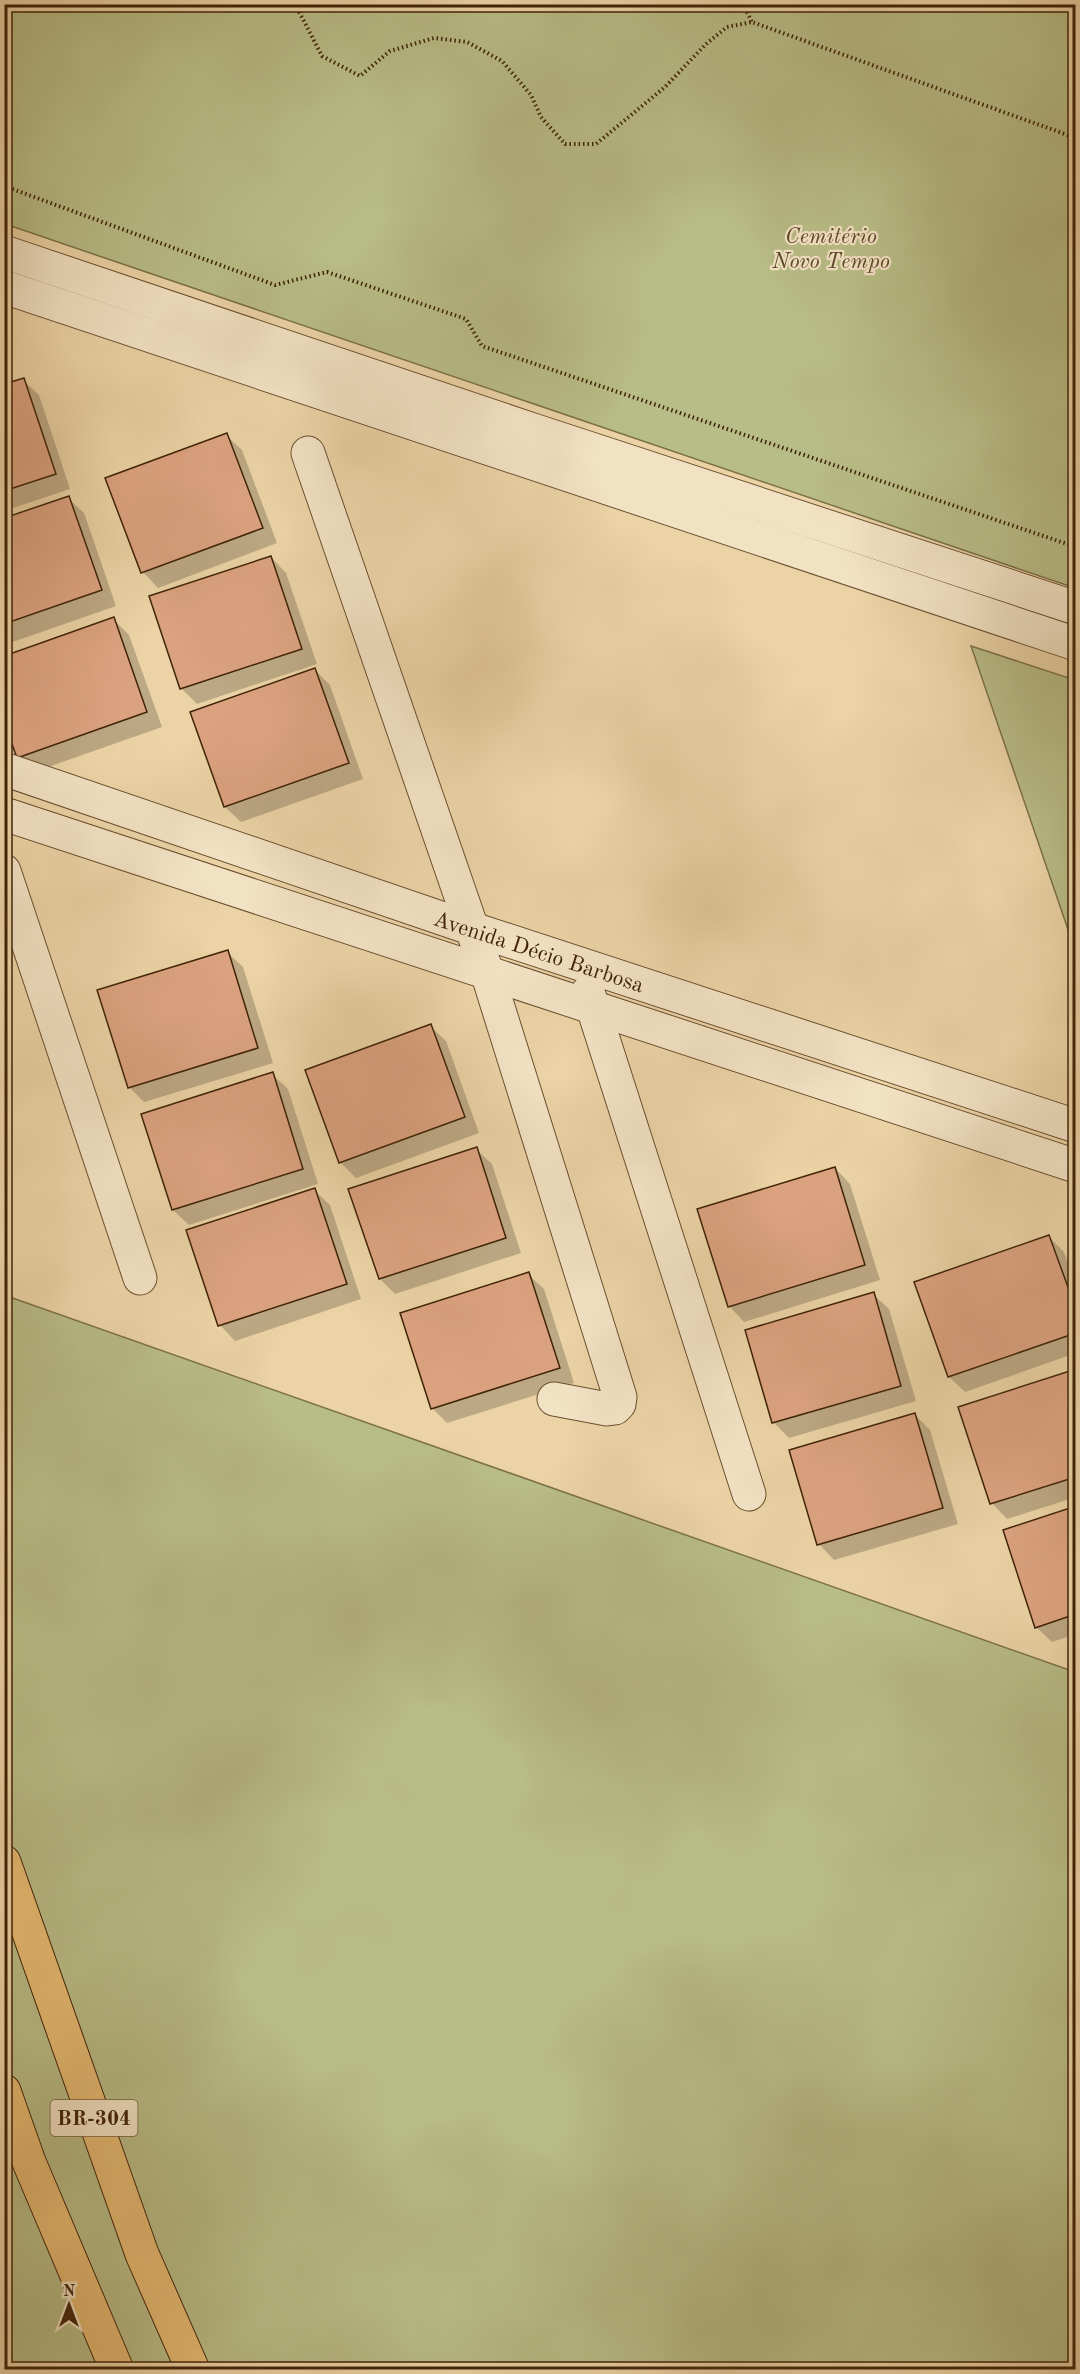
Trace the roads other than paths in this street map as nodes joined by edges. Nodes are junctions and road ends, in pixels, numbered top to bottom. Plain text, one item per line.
1 (4, 252) edge
2 (4, 287) edge
3 (527, 444) junction
4 (308, 453) dead end
5 (1076, 608) edge
6 (1076, 644) edge
7 (4, 769) edge
8 (4, 814) edge
9 (4, 871) edge
10 (473, 929) junction
11 (580, 964) junction
12 (487, 972) junction
13 (593, 1008) junction
14 (1076, 1126) edge
15 (1076, 1166) edge
16 (140, 1278) dead end
17 (554, 1399) dead end
18 (749, 1494) dead end
19 (4, 1863) edge
20 (4, 2091) edge
21 (117, 2370) edge
22 (193, 2370) edge

1 - 3 street
2 - 3 street
3 - 5 street
3 - 6 street
4 - 10 street
7 - 10 street, Avenida Décio Barbosa
8 - 12 street, Avenida Décio Barbosa
9 - 16 street
10 - 11 street, Avenida Décio Barbosa
10 - 12 street
11 - 13 street
11 - 14 street, Avenida Décio Barbosa
12 - 13 street, Avenida Décio Barbosa
12 - 17 street
13 - 15 street, Avenida Décio Barbosa
13 - 18 street
19 - 22 highway, BR-304
20 - 21 highway, BR-304

